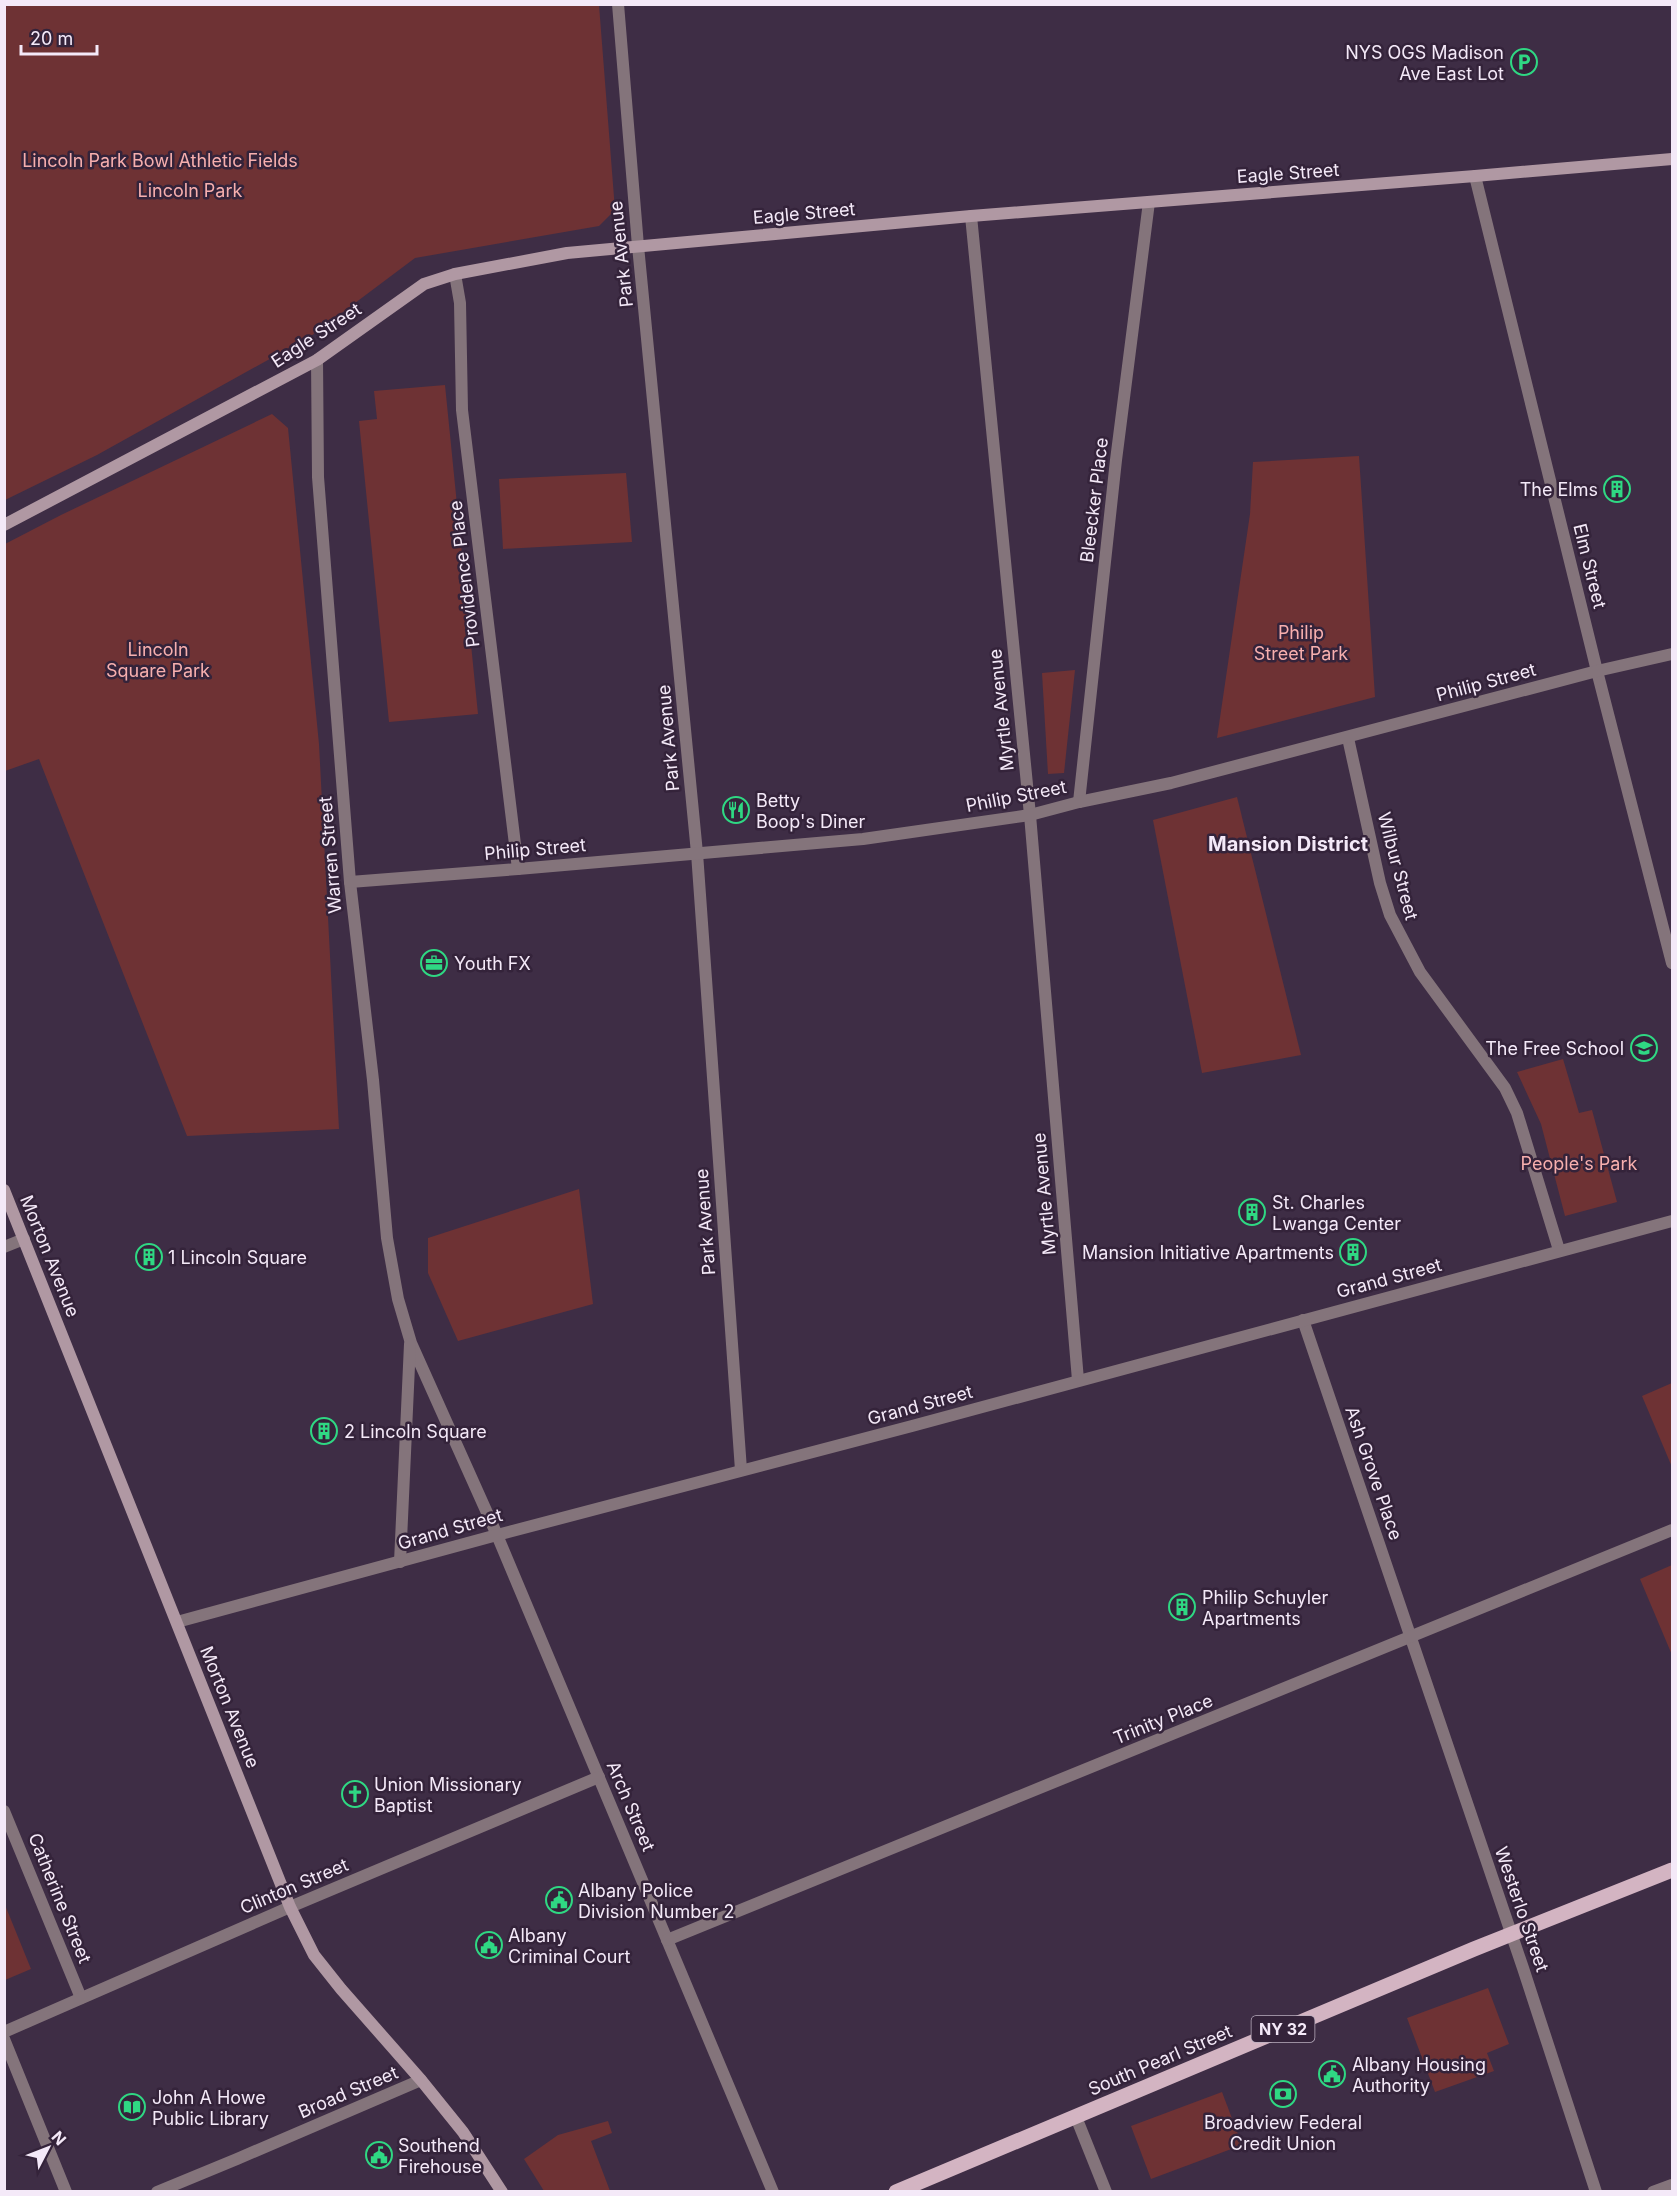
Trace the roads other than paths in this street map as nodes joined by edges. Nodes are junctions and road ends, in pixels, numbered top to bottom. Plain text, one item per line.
1 (618, 4) edge
2 (1672, 159) edge
3 (1475, 176) junction
4 (1149, 202) junction
5 (971, 216) junction
6 (638, 246) junction
7 (455, 274) junction
8 (317, 360) junction
9 (4, 525) edge
10 (1672, 654) edge
11 (1597, 671) junction
12 (1348, 738) junction
13 (1079, 802) junction
14 (1030, 815) junction
15 (697, 853) junction
16 (518, 869) junction
17 (350, 882) junction
18 (1672, 963) edge
19 (4, 1190) edge
20 (1672, 1221) edge
21 (24, 1239) junction
22 (4, 1247) edge
23 (1559, 1250) junction
24 (1303, 1320) junction
25 (411, 1343) junction
26 (1078, 1380) junction
27 (741, 1470) junction
28 (1672, 1530) edge
29 (497, 1534) junction
30 (400, 1562) junction
31 (177, 1622) junction
32 (1411, 1638) junction
33 (599, 1777) junction
34 (4, 1811) edge
35 (1672, 1870) edge
36 (290, 1907) junction
37 (1511, 1934) junction
38 (667, 1940) junction
39 (81, 1998) junction
40 (4, 2032) edge
41 (4, 2039) edge
42 (421, 2080) junction
43 (1076, 2117) junction
44 (1672, 2186) edge
45 (66, 2192) edge
46 (157, 2192) edge
47 (502, 2192) edge
48 (773, 2192) edge
49 (896, 2192) edge
50 (1106, 2192) edge
51 (1596, 2192) edge
52 (1653, 2192) edge

1 - 6 street, Park Avenue
2 - 3 street, Eagle Street
3 - 4 street, Eagle Street
3 - 11 street, Elm Street
4 - 5 street, Eagle Street
4 - 13 street, Bleecker Place
5 - 6 street, Eagle Street
5 - 14 street, Myrtle Avenue
6 - 7 street, Eagle Street
6 - 15 street, Park Avenue
7 - 8 street, Eagle Street
7 - 16 street, Providence Place
8 - 9 street, Eagle Street
8 - 17 street, Warren Street
10 - 11 street, Philip Street
11 - 12 street, Philip Street
11 - 18 street, Elm Street
12 - 13 street, Philip Street
12 - 23 street, Wilbur Street
13 - 14 street, Philip Street
14 - 15 street, Philip Street
14 - 26 street, Myrtle Avenue
15 - 16 street, Philip Street
15 - 27 street, Park Avenue
16 - 17 street, Philip Street
17 - 25 street, Warren Street
19 - 21 street, Morton Avenue
20 - 23 street, Grand Street
21 - 22 street
21 - 31 street, Morton Avenue
23 - 24 street, Grand Street
24 - 26 street, Grand Street
24 - 32 street, Ash Grove Place
25 - 29 street, Warren Street
25 - 30 street, Warren Street
26 - 27 street, Grand Street
27 - 29 street, Grand Street
28 - 32 street, Trinity Place
29 - 30 street, Grand Street
29 - 33 street, Arch Street
30 - 31 street, Grand Street
31 - 36 street, Morton Avenue
32 - 37 street, Westerlo Street
32 - 38 street, Trinity Place
33 - 36 street, Clinton Street
33 - 38 street, Arch Street
34 - 39 street, Catherine Street
35 - 37 main road, South Pearl Street / NY 32
36 - 39 street, Clinton Street
36 - 42 street, Morton Avenue
37 - 43 main road, South Pearl Street / NY 32
37 - 51 street, Westerlo Street
38 - 48 street, Arch Street
39 - 40 street, Clinton Street
41 - 45 street
42 - 46 street, Broad Street
42 - 47 street, Morton Avenue
43 - 49 main road, South Pearl Street / NY 32
43 - 50 street
44 - 52 street

